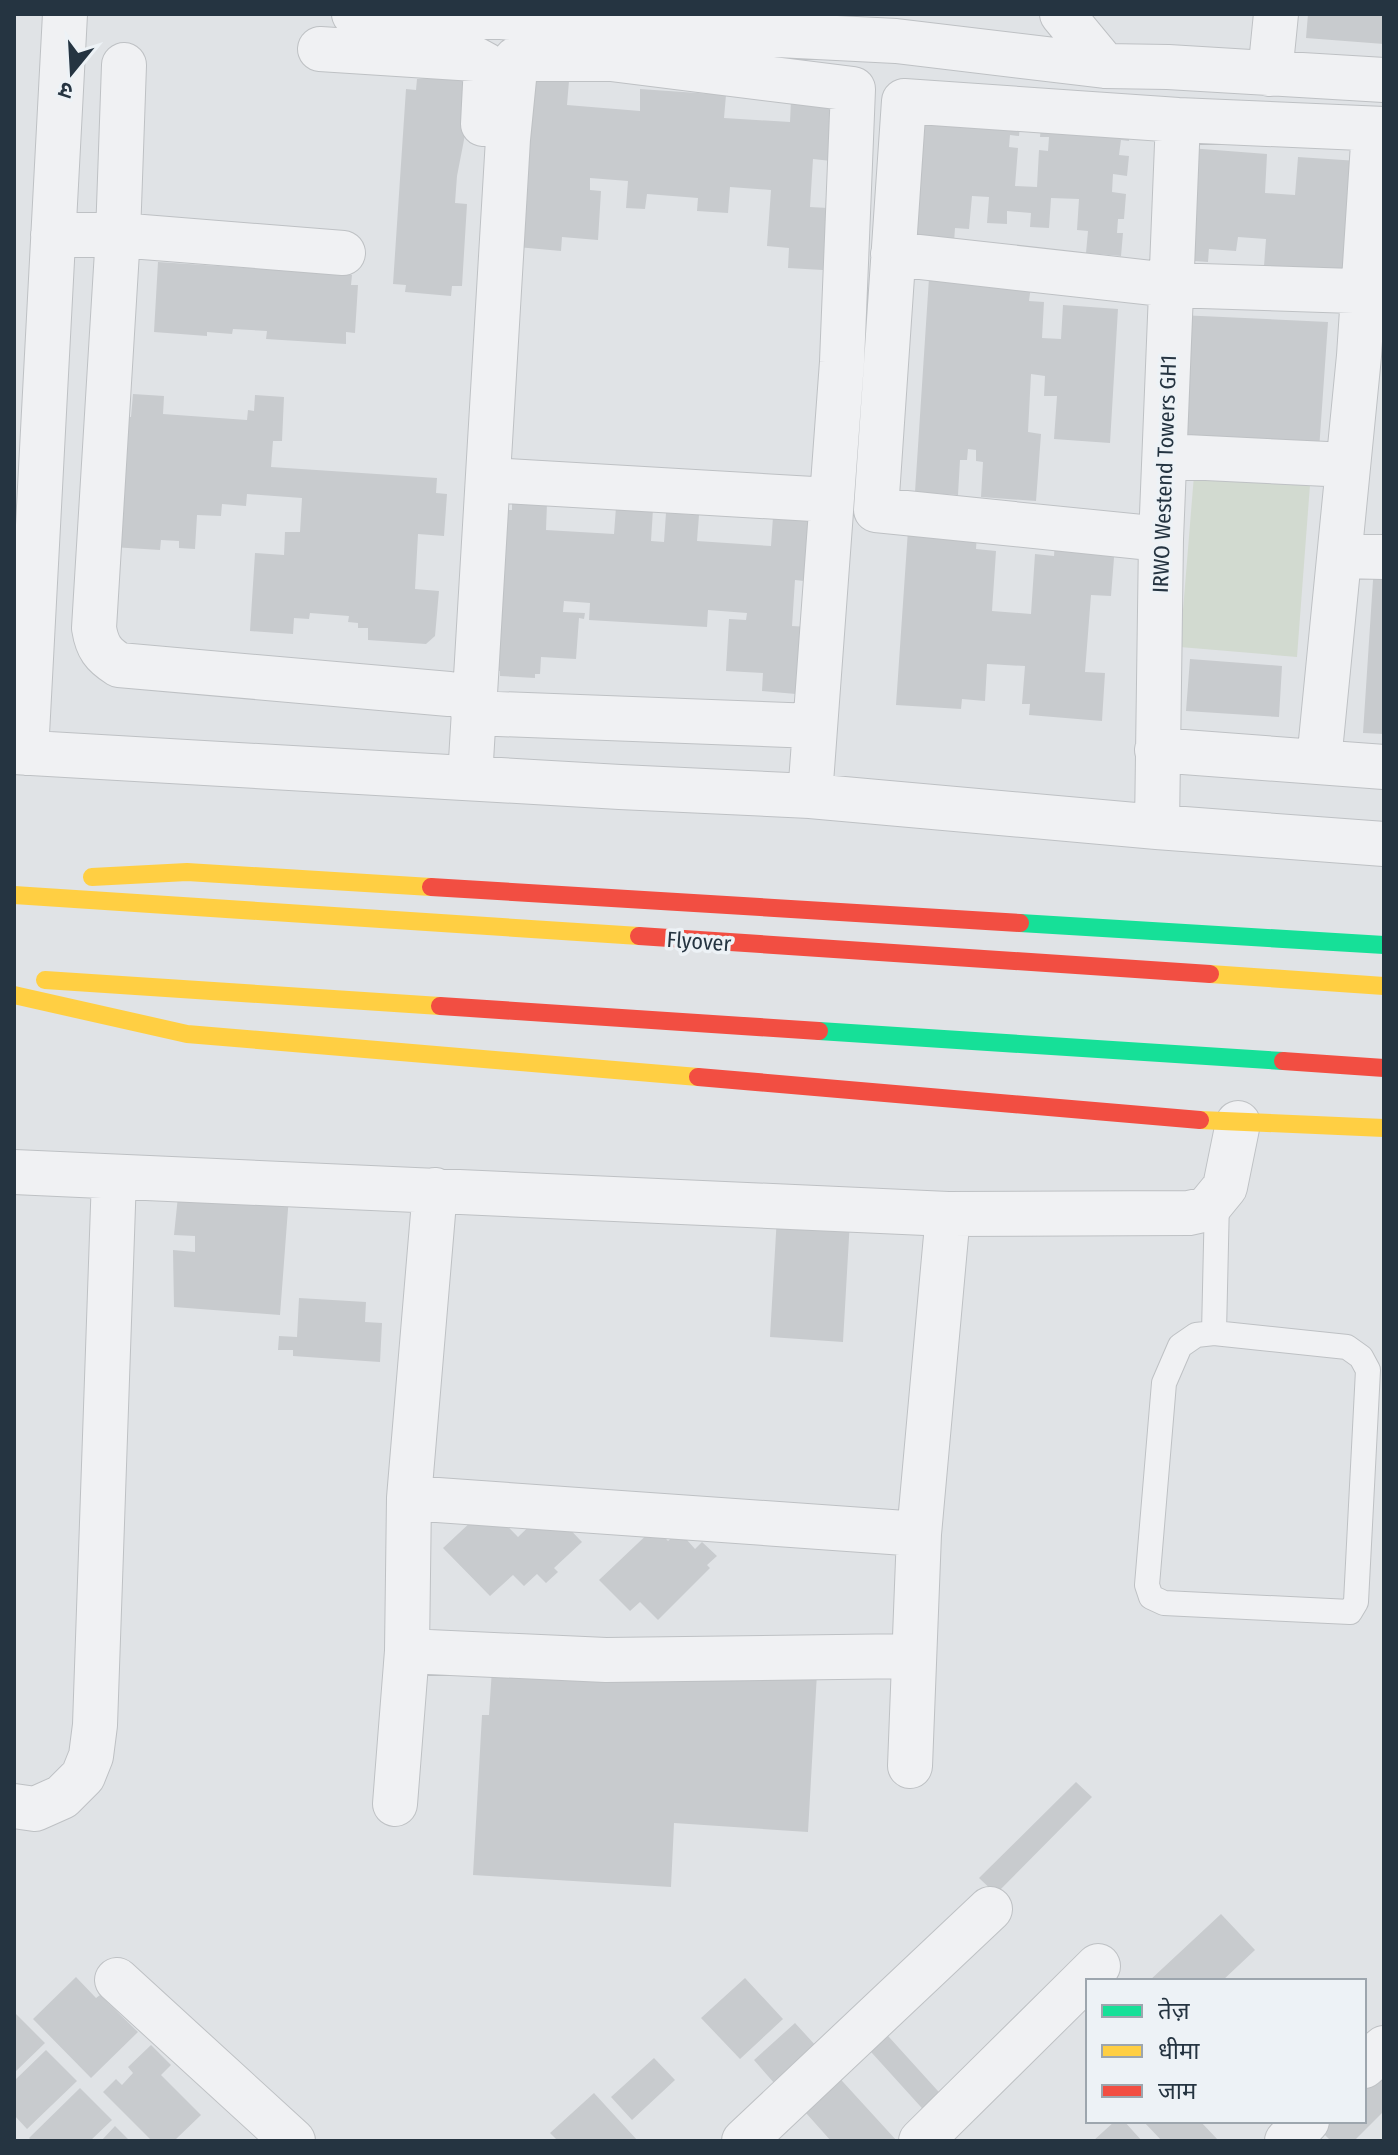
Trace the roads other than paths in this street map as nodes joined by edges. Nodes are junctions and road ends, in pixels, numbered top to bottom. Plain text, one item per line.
1 (65, 14) edge
2 (354, 14) edge
3 (1062, 14) edge
4 (1276, 14) edge
5 (408, 16) edge
6 (645, 21) edge
7 (320, 49) dead end
8 (124, 65) dead end
9 (1105, 66) junction
10 (1270, 74) junction
11 (1384, 80) edge
12 (1178, 120) junction
13 (1379, 129) edge
14 (53, 235) junction
15 (118, 235) junction
16 (343, 253) dead end
17 (893, 254) junction
18 (1170, 285) junction
19 (1374, 291) edge
20 (1165, 456) junction
21 (1348, 465) junction
22 (489, 480) junction
23 (830, 500) junction
24 (1161, 539) junction
25 (1340, 556) junction
26 (1384, 557) edge
27 (461, 704) junction
28 (814, 726) junction
29 (1157, 750) junction
30 (20, 753) edge
31 (1319, 761) junction
32 (1384, 767) edge
33 (456, 778) junction
34 (810, 796) junction
35 (1157, 827) junction
36 (1384, 844) edge
37 (77, 878) dead end
38 (45, 880) dead end
39 (14, 881) edge
40 (14, 895) edge
41 (1384, 945) edge
42 (14, 978) edge
43 (1384, 986) edge
44 (14, 995) edge
45 (1384, 1068) edge
46 (1238, 1123) junction
47 (1384, 1128) edge
48 (14, 1172) edge
49 (114, 1177) junction
50 (435, 1190) junction
51 (1217, 1200) junction
52 (948, 1214) junction
53 (1214, 1333) junction
54 (409, 1498) junction
55 (919, 1534) junction
56 (407, 1651) junction
57 (914, 1656) junction
58 (910, 1766) dead end
59 (395, 1804) dead end
60 (14, 1806) edge
61 (990, 1909) dead end
62 (1098, 1966) dead end
63 (117, 1980) dead end
64 (1384, 2048) edge
65 (1366, 2064) edge
66 (1305, 2123) edge
67 (293, 2141) edge
68 (744, 2141) edge
69 (921, 2141) edge
70 (1287, 2141) edge

1 - 14 street
2 - 5 street
3 - 9 street
4 - 10 street
5 - 6 street
6 - 9 street
7 - 27 street
8 - 15 street
9 - 10 street
10 - 11 street
12 - 13 street
12 - 17 street
12 - 18 street, IRWO Westend Towers GH1
13 - 19 street
14 - 15 street
14 - 30 street
15 - 16 street
15 - 27 street
17 - 18 street
17 - 24 street
18 - 19 street
18 - 20 street, IRWO Westend Towers GH1
19 - 21 street
20 - 21 street
20 - 24 street, IRWO Westend Towers GH1
21 - 25 street
22 - 23 street
22 - 23 street
22 - 27 street
23 - 28 street
24 - 29 street, IRWO Westend Towers GH1
25 - 26 street
25 - 31 street
27 - 28 street
27 - 33 street
28 - 34 street
29 - 31 street
29 - 35 street, IRWO Westend Towers GH1
30 - 33 street
31 - 32 street
33 - 34 street
34 - 35 street
35 - 36 street
37 - 41 main road
38 - 39 main road
40 - 43 main road, Flyover
42 - 45 main road
44 - 46 main road
46 - 47 main road
46 - 51 street
48 - 49 street
49 - 50 street
49 - 60 street
50 - 52 street
50 - 54 street
51 - 52 street
51 - 53 lane
52 - 55 street
53 - 53 lane
54 - 55 street
54 - 56 street
55 - 57 street
56 - 57 street
56 - 59 street
57 - 58 street
61 - 68 street
62 - 69 street
63 - 67 street
64 - 65 street
66 - 70 street

